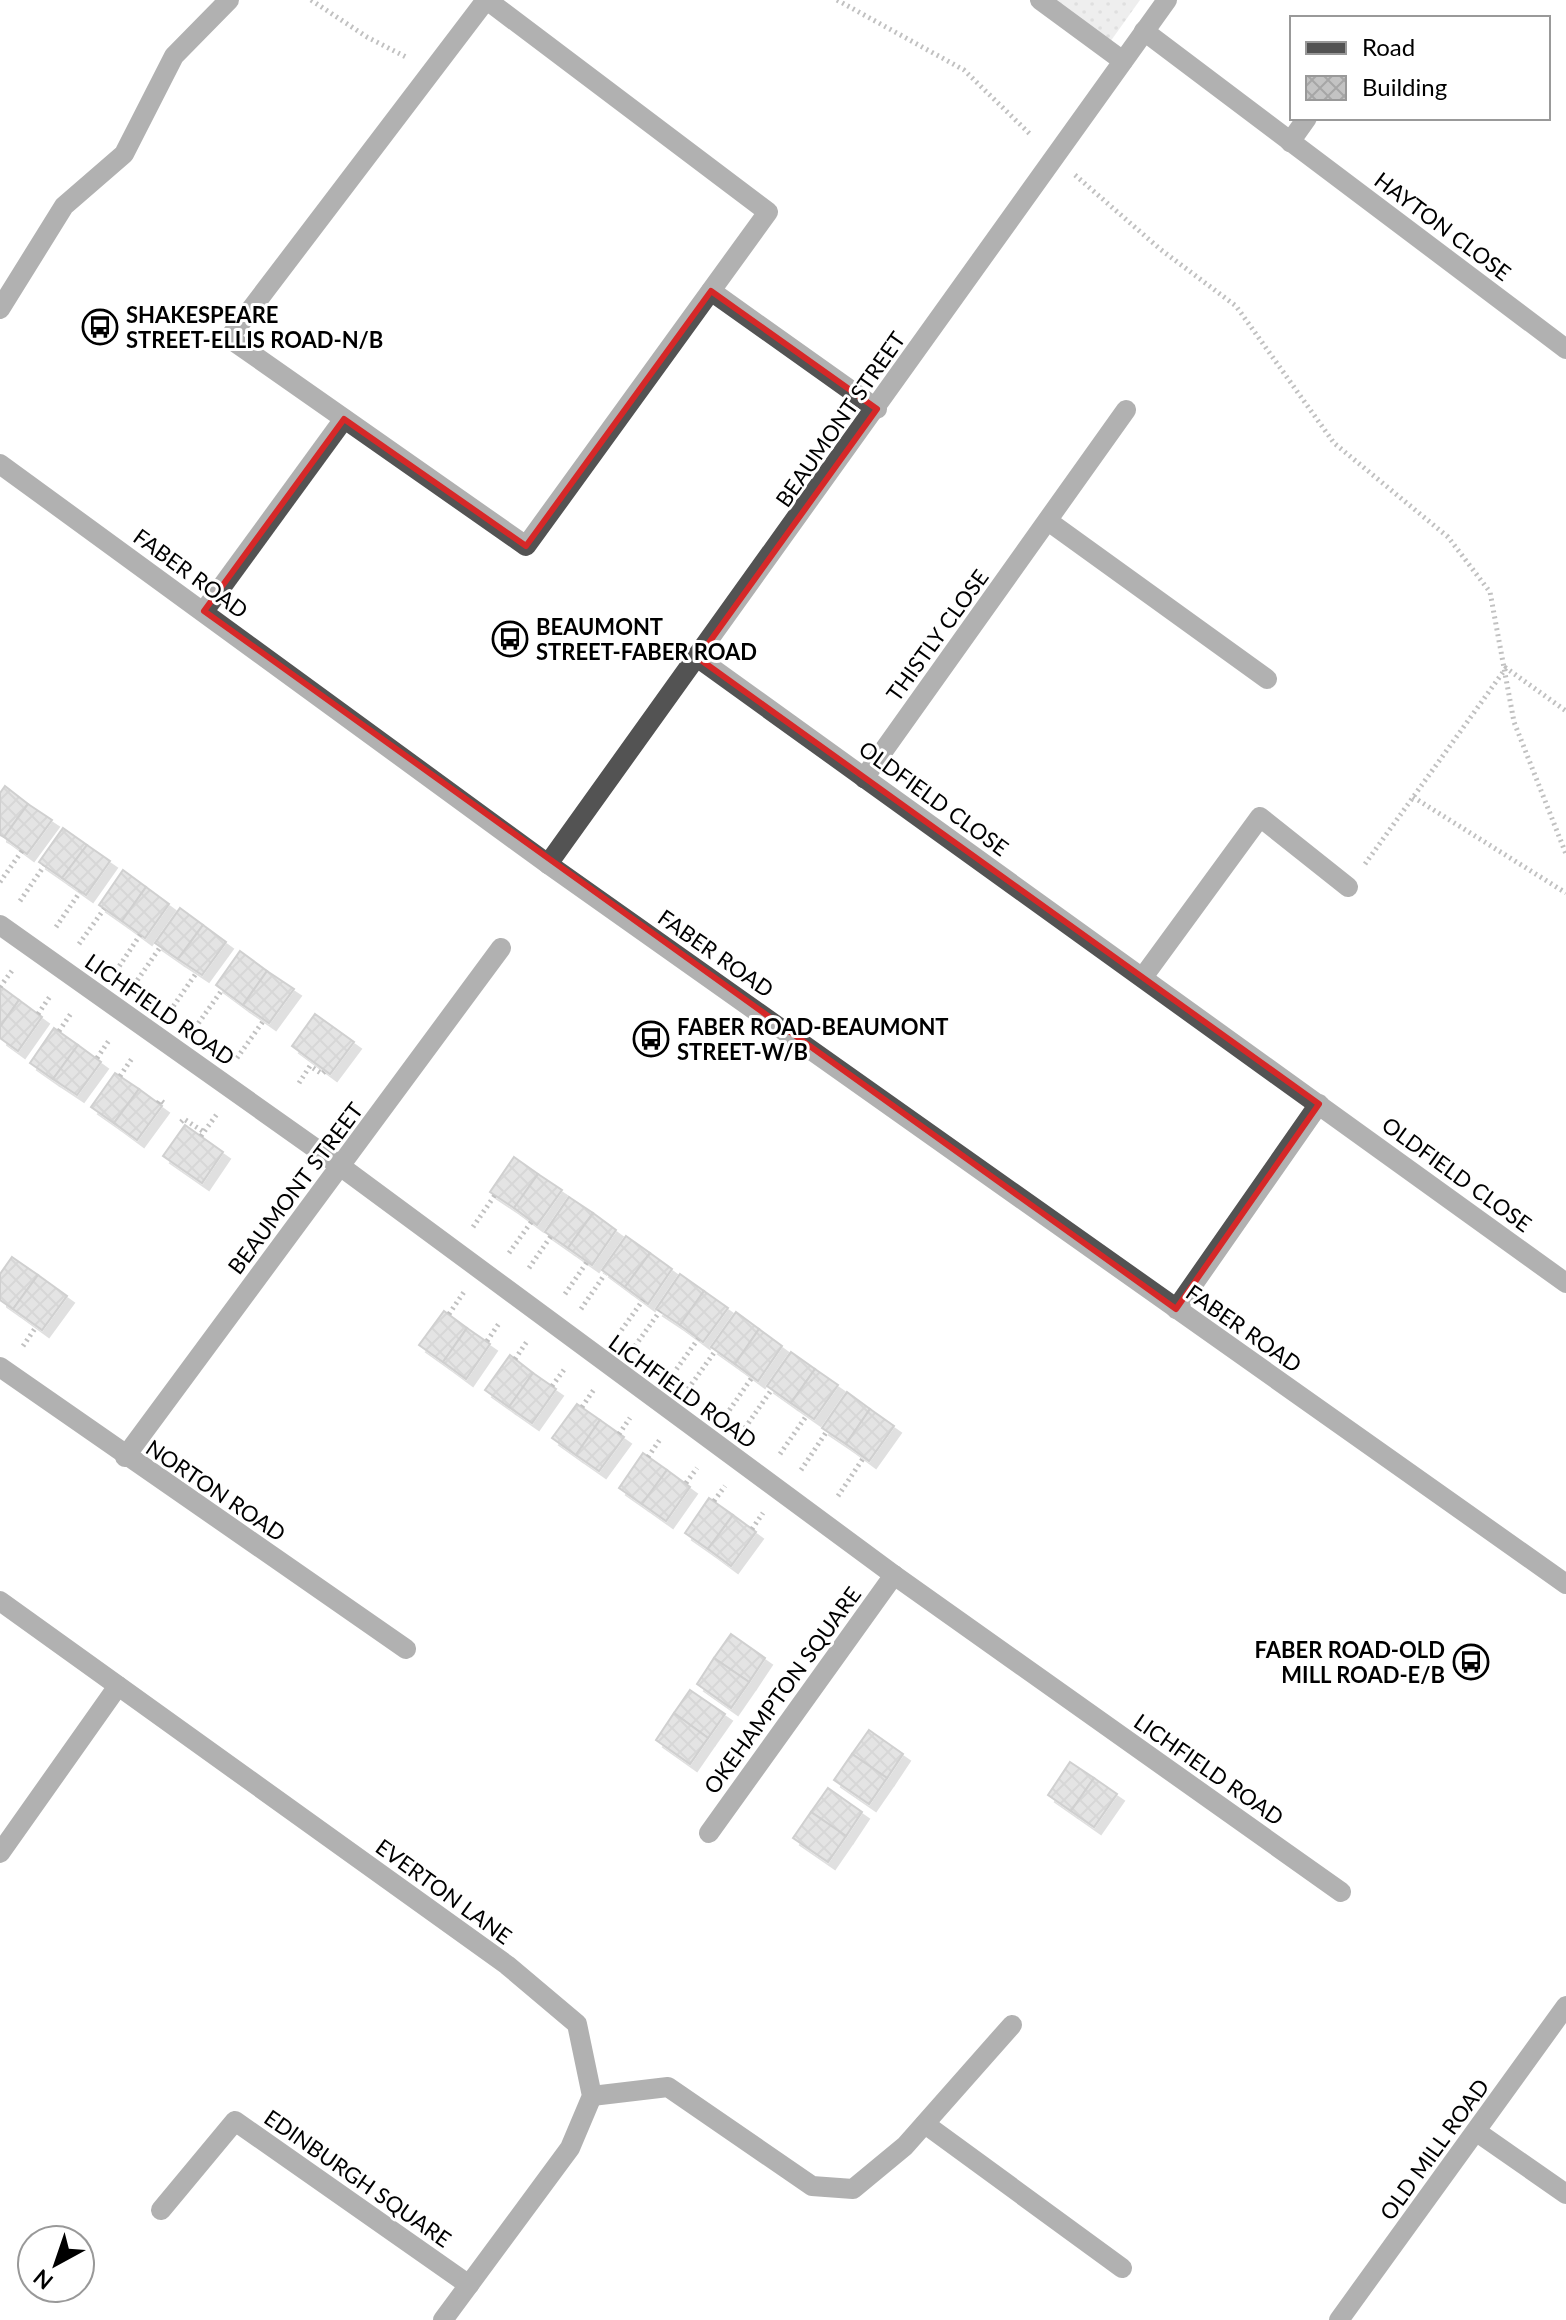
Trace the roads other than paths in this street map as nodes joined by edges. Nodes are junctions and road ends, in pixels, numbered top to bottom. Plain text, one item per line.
1 (229, 0) edge
2 (486, 0) edge
3 (1040, 0) edge
4 (1167, 0) edge
5 (1144, 31) junction
6 (1123, 61) junction
7 (1306, 120) edge
8 (1290, 142) junction
9 (711, 291) junction
10 (0, 309) edge
11 (1566, 349) edge
12 (877, 409) junction
13 (1126, 410) dead end
14 (344, 419) junction
15 (0, 464) edge
16 (1048, 521) junction
17 (204, 611) junction
18 (698, 658) junction
19 (1267, 679) dead end
20 (864, 778) junction
21 (548, 864) junction
22 (1348, 887) road end
23 (1, 926) edge
24 (501, 948) dead end
25 (1143, 977) junction
26 (1319, 1104) junction
27 (341, 1168) junction
28 (1566, 1283) edge
29 (1176, 1309) junction
30 (0, 1367) edge
31 (125, 1457) junction
32 (894, 1575) junction
33 (1566, 1584) edge
34 (0, 1601) edge
35 (406, 1649) dead end
36 (118, 1686) junction
37 (709, 1833) dead end
38 (0, 1853) edge
39 (1341, 1892) dead end
40 (1566, 2006) edge
41 (1012, 2025) dead end
42 (592, 2096) junction
43 (925, 2124) junction
44 (1477, 2132) junction
45 (1566, 2194) edge
46 (161, 2210) dead end
47 (1122, 2268) dead end
48 (469, 2285) junction
49 (443, 2320) edge
50 (1339, 2320) edge

1 - 10 street
2 - 9 street
2 - 14 street
3 - 6 street
4 - 5 street, BEAUMONT STREET
5 - 6 street, BEAUMONT STREET
5 - 8 street, HAYTON CLOSE
6 - 12 street, BEAUMONT STREET
7 - 8 street
8 - 11 street, HAYTON CLOSE
9 - 12 street
9 - 14 street
12 - 18 street, BEAUMONT STREET
13 - 16 street, THISTLY CLOSE
14 - 17 street
15 - 17 street, FABER ROAD
16 - 19 street
16 - 20 street, THISTLY CLOSE
17 - 21 street, FABER ROAD
18 - 20 street, OLDFIELD CLOSE
18 - 21 street, BEAUMONT STREET
20 - 25 street, OLDFIELD CLOSE
21 - 29 street, FABER ROAD
22 - 25 street
23 - 27 street, LICHFIELD ROAD
24 - 27 street, BEAUMONT STREET
25 - 26 street, OLDFIELD CLOSE
26 - 28 street, OLDFIELD CLOSE
26 - 29 street
27 - 31 street, BEAUMONT STREET
27 - 32 street, LICHFIELD ROAD
29 - 33 street, FABER ROAD
30 - 31 street, NORTON ROAD
31 - 35 street, NORTON ROAD
32 - 37 street, OKEHAMPTON SQUARE
32 - 39 street, LICHFIELD ROAD
34 - 36 street, EVERTON LANE
36 - 38 street
36 - 42 street, EVERTON LANE
40 - 44 street, OLD MILL ROAD
41 - 43 street
42 - 43 street
42 - 48 street
43 - 47 street
44 - 45 street
44 - 50 street, OLD MILL ROAD
46 - 48 street, EDINBURGH SQUARE
48 - 49 street

